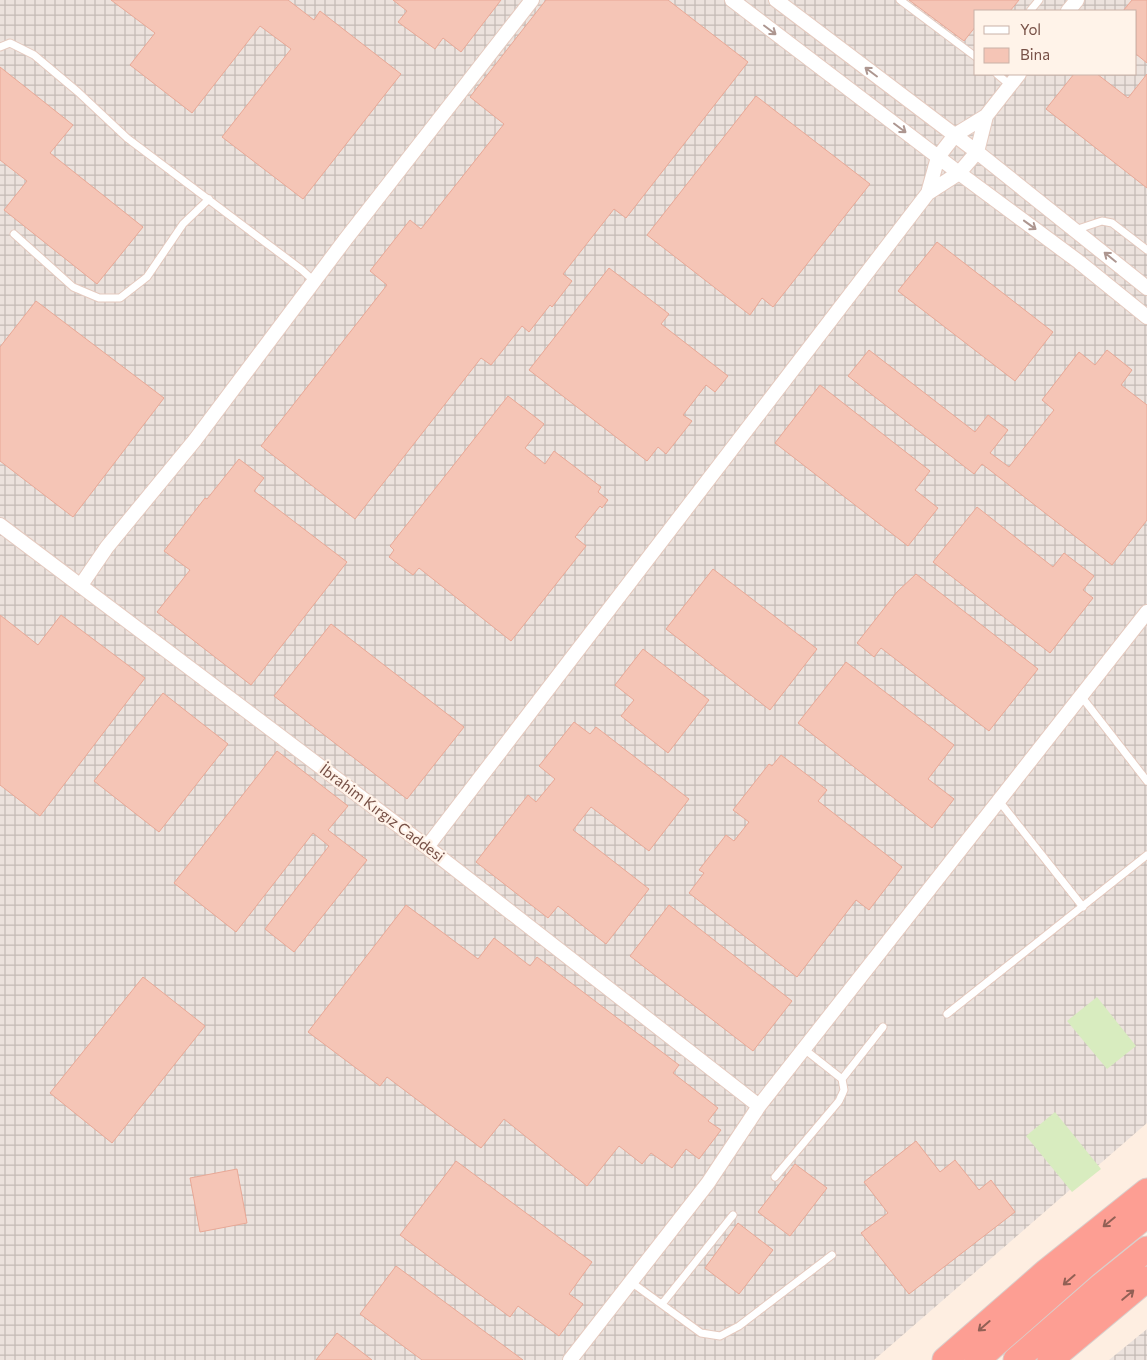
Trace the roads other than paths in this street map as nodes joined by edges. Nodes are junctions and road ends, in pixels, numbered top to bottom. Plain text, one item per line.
1 (532, 0) edge
2 (732, 0) edge
3 (776, 0) edge
4 (900, 0) edge
5 (1039, 0) edge
6 (1077, 0) edge
7 (1031, 10) edge
8 (1069, 10) edge
9 (0, 47) edge
10 (974, 56) edge
11 (1000, 75) edge
12 (1014, 79) edge
13 (986, 116) junction
14 (955, 135) junction
15 (977, 152) junction
16 (938, 157) junction
17 (959, 173) junction
18 (928, 193) junction
19 (209, 199) junction
20 (1075, 230) junction
21 (14, 234) dead end
22 (1147, 250) edge
23 (314, 281) junction
24 (1147, 288) edge
25 (1147, 317) edge
26 (0, 525) edge
27 (81, 586) junction
28 (1147, 612) edge
29 (1081, 696) junction
30 (1147, 780) edge
31 (999, 801) junction
32 (427, 847) junction
33 (1147, 855) edge
34 (1083, 907) junction
35 (947, 1014) dead end
36 (883, 1028) dead end
37 (804, 1049) junction
38 (842, 1079) junction
39 (759, 1106) junction
40 (776, 1178) dead end
41 (1147, 1191) edge
42 (733, 1215) dead end
43 (1147, 1215) edge
44 (1147, 1249) edge
45 (832, 1255) dead end
46 (1147, 1279) edge
47 (631, 1282) junction
48 (662, 1304) junction
49 (570, 1360) edge
50 (945, 1360) edge
51 (976, 1360) edge
52 (1016, 1360) edge
53 (1050, 1360) edge

1 - 23 street
2 -> 16 street
14 -> 3 street
4 - 10 lane
5 - 7 lane
6 - 8 street
9 - 19 lane
11 - 12 lane
12 - 13 street
13 - 14 street
13 - 15 street
14 - 15 street
14 - 16 street
15 - 17 street
15 - 20 street
16 - 17 street
16 - 18 street
17 - 18 street
17 -> 25 street
18 - 32 street
19 - 21 lane
19 - 23 lane
20 - 22 lane
24 -> 20 street
23 - 27 street
26 - 27 street, İbrahim Kırgız Caddesi
27 - 32 street, İbrahim Kırgız Caddesi
28 - 29 street
29 - 30 lane
29 - 31 street
31 - 34 lane
31 - 37 street
32 - 39 street, İbrahim Kırgız Caddesi
33 - 34 lane
34 - 35 lane
36 - 38 lane
37 - 38 lane
37 - 39 street
38 - 40 lane
39 - 47 street
41 -> 50 highway
42 - 48 lane
43 -> 51 highway
44 - 52 highway
45 - 48 lane
53 -> 46 highway
47 - 48 lane
47 - 49 street

